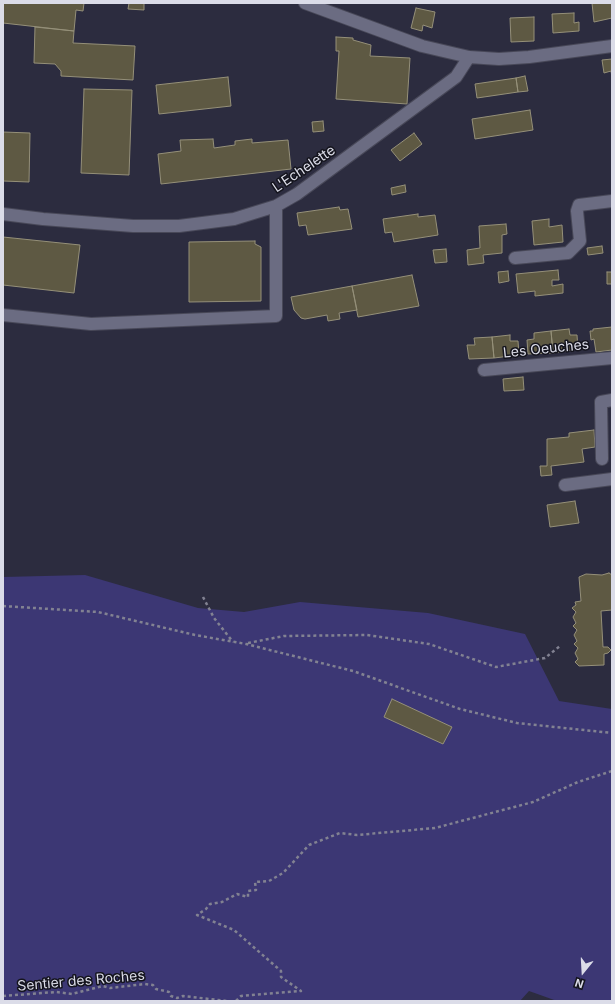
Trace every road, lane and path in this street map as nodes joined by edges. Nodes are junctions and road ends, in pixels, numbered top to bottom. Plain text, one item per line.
1 (304, 3) edge
2 (612, 46) edge
3 (469, 57) junction
4 (612, 201) edge
5 (276, 206) junction
6 (3, 214) edge
7 (515, 258) dead end
8 (3, 315) edge
9 (612, 358) edge
10 (484, 370) dead end
11 (612, 400) edge
12 (602, 459) dead end
13 (612, 479) edge
14 (565, 485) dead end
15 (203, 597) dead end
16 (3, 606) edge
17 (234, 642) junction
18 (246, 644) junction
19 (560, 646) dead end
20 (612, 733) edge
21 (612, 771) edge
22 (3, 996) edge
23 (227, 1001) edge
24 (236, 1001) edge

1 - 3 street
2 - 3 street
3 - 5 street, L'Echelette
4 - 7 street
5 - 6 street, L'Echelette
5 - 8 street
9 - 10 street, Les Oeuches
11 - 12 street
13 - 14 street
15 - 17 path
16 - 17 path
17 - 18 path
18 - 19 path
18 - 20 path
21 - 24 path
22 - 23 path, Sentier des Roches

